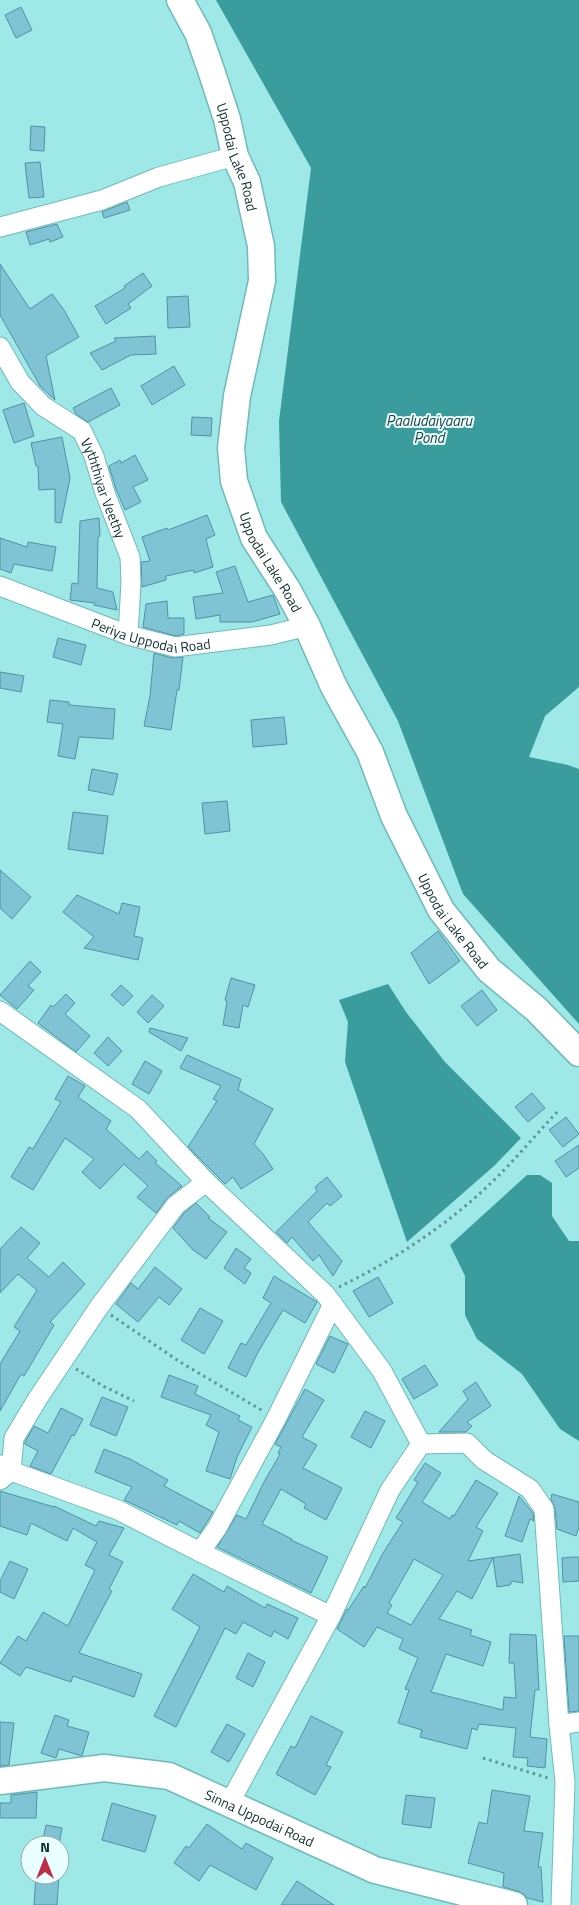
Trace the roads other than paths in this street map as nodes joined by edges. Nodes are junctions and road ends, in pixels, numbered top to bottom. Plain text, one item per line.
1 (180, 0) edge
2 (236, 156) junction
3 (0, 227) edge
4 (0, 347) edge
5 (0, 586) edge
6 (307, 626) junction
7 (128, 635) junction
8 (0, 1011) edge
9 (579, 1053) edge
10 (206, 1182) junction
11 (329, 1299) junction
12 (421, 1444) junction
13 (4, 1472) edge
14 (200, 1552) junction
15 (331, 1616) junction
16 (579, 1722) edge
17 (559, 1725) junction
18 (0, 1782) edge
19 (229, 1804) junction
20 (514, 1905) edge
21 (561, 1905) edge

1 - 2 street, Uppodai Lake Road
2 - 3 street
2 - 6 street, Uppodai Lake Road
4 - 7 street, Vyththiyar Veethy
5 - 7 street, Periya Uppodai Road
6 - 7 street, Periya Uppodai Road
6 - 9 street, Uppodai Lake Road
8 - 10 street
10 - 11 street
10 - 13 street
11 - 12 street
11 - 14 street
12 - 15 street
12 - 17 street
13 - 14 street
14 - 15 street
15 - 19 street
16 - 17 street
17 - 21 street
18 - 19 street, Sinna Uppodai Road
19 - 20 street, Sinna Uppodai Road

